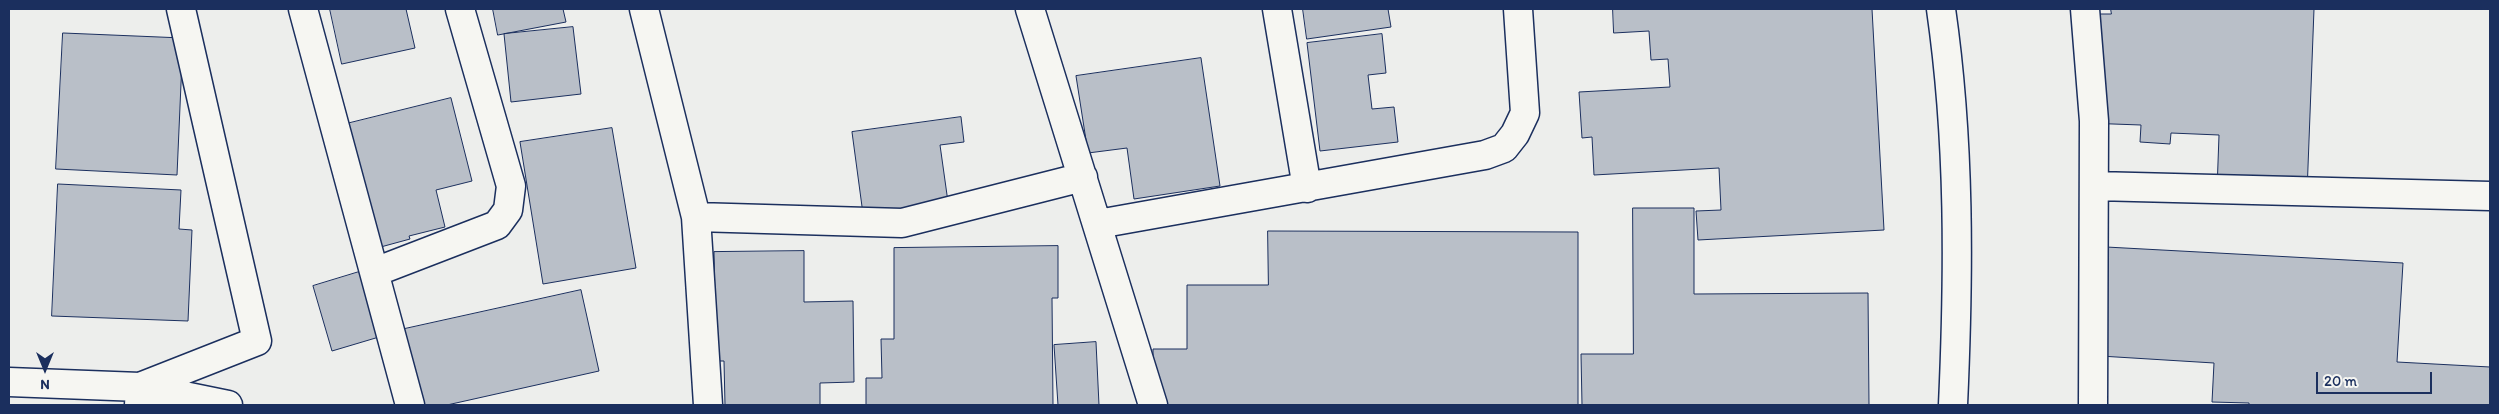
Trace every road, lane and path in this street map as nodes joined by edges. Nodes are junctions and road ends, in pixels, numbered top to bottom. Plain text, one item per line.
1 (181, 9) edge
2 (303, 9) edge
3 (460, 9) edge
4 (644, 9) edge
5 (1030, 9) edge
6 (1277, 9) edge
7 (1518, 9) edge
8 (1941, 9) edge
9 (2084, 9) edge
10 (1083, 177) junction
11 (2094, 186) junction
12 (1307, 188) junction
13 (2490, 196) edge
14 (696, 217) junction
15 (1098, 224) junction
16 (376, 272) junction
17 (9, 382) edge
18 (140, 396) edge
19 (228, 405) edge
20 (410, 405) edge
21 (708, 405) edge
22 (1154, 405) edge
23 (1953, 405) edge
24 (2093, 405) edge

1 - 18 street
2 - 16 street
3 - 16 street
4 - 14 street
5 - 10 street
6 - 12 street
7 - 12 street
8 - 23 street
9 - 11 street
10 - 14 street
10 - 15 street
11 - 13 street
11 - 24 street
12 - 15 street
14 - 21 street
15 - 22 street
16 - 20 street
17 - 18 street
18 - 19 street

